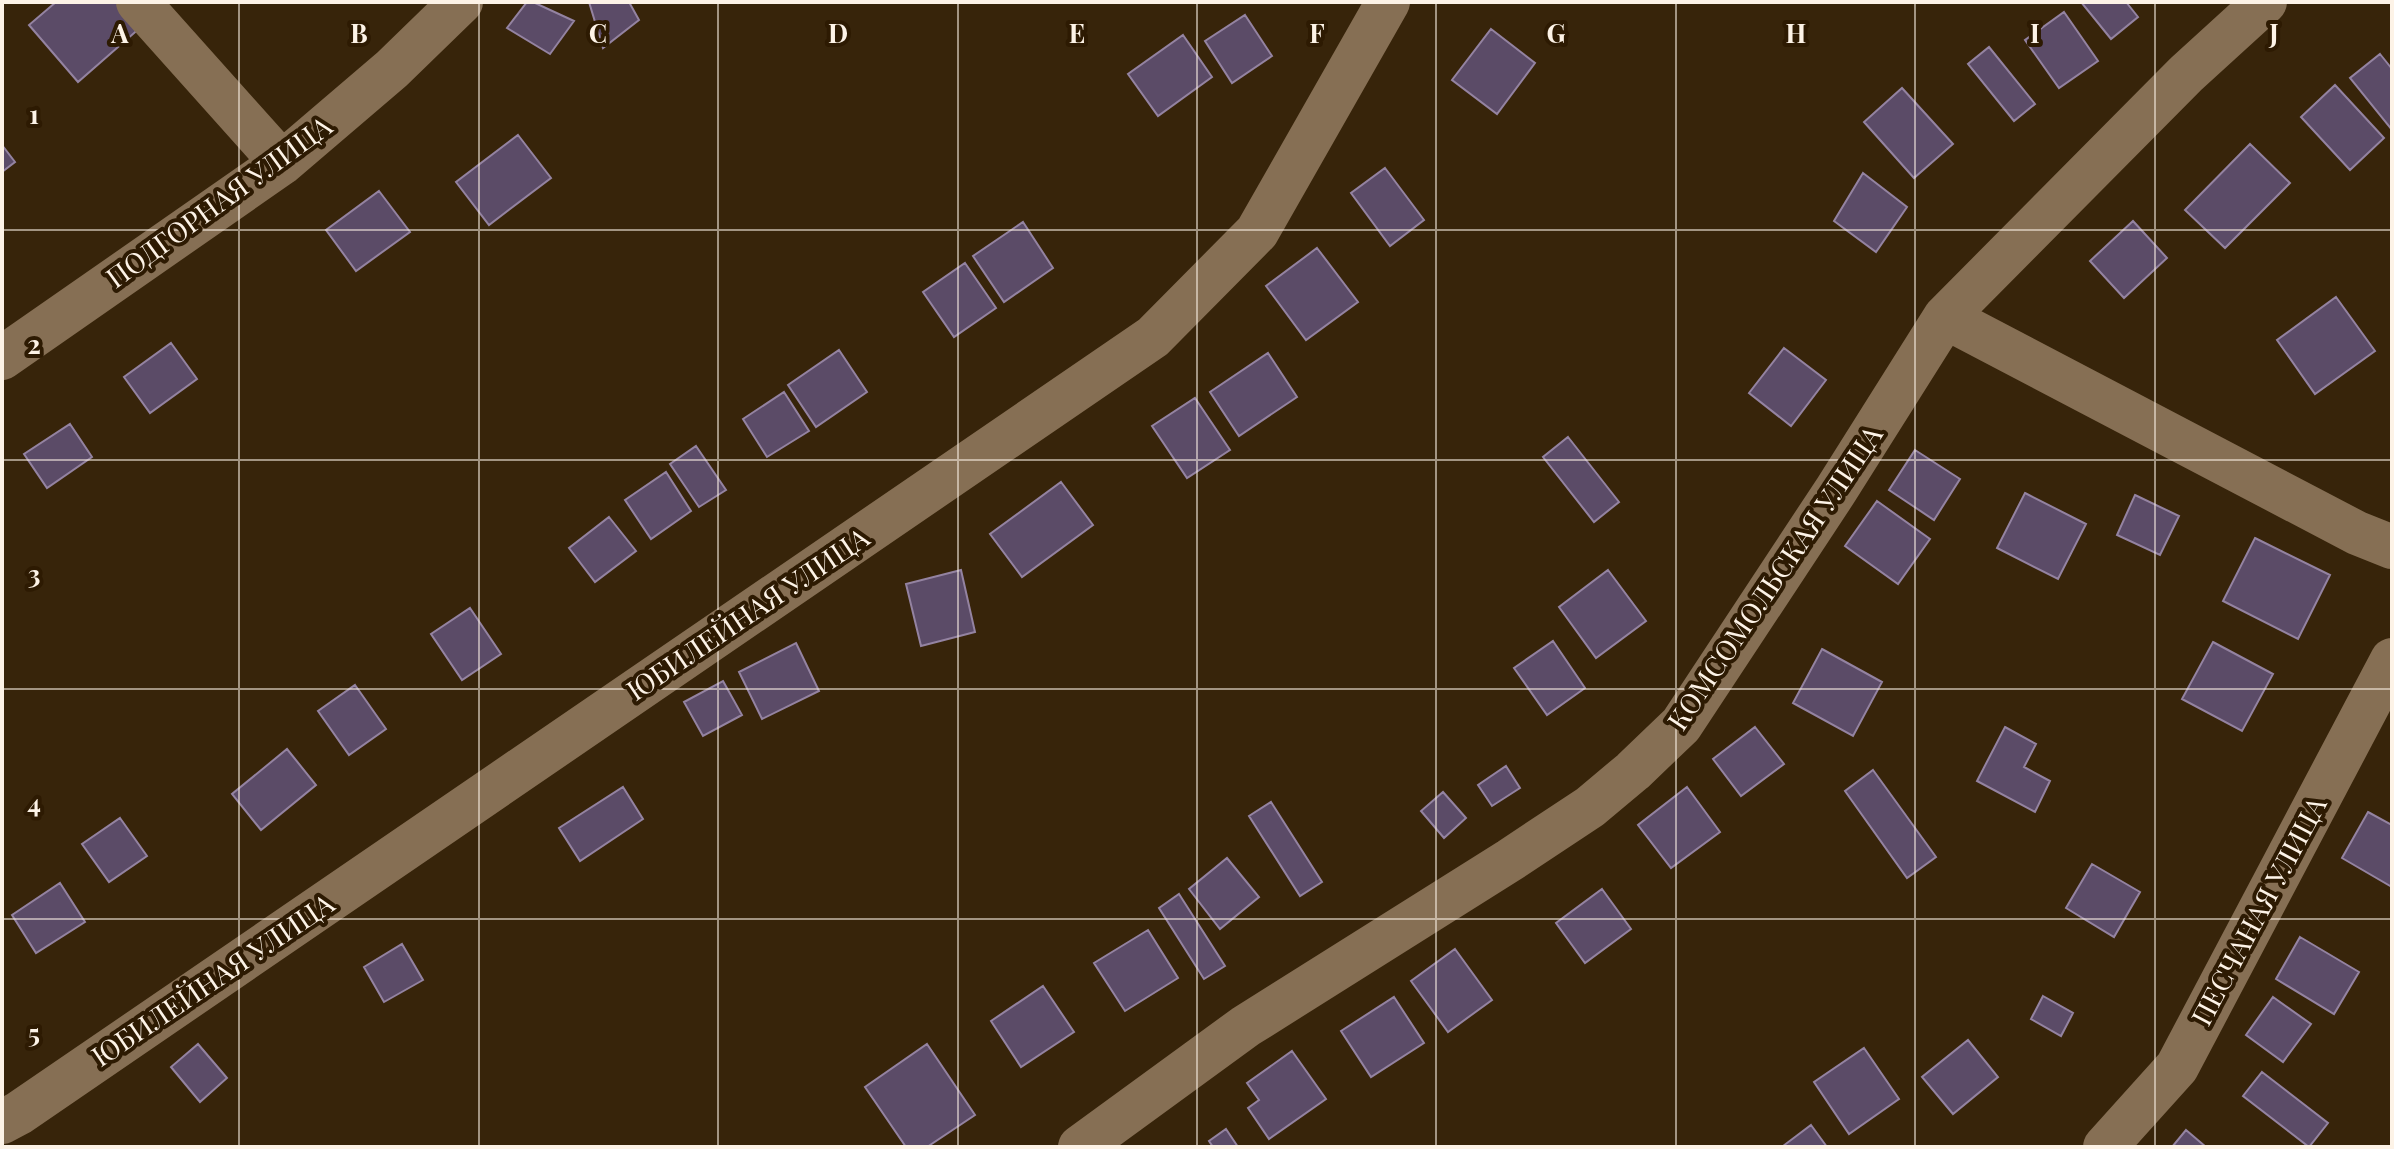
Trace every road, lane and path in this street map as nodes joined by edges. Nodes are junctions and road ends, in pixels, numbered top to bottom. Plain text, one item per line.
1 (138, 2) edge
2 (461, 2) edge
3 (1388, 2) edge
4 (2265, 2) edge
5 (282, 163) junction
6 (1945, 317) junction
7 (2, 358) edge
8 (2392, 547) edge
9 (2392, 660) edge
10 (2, 1122) edge
11 (1080, 1147) edge
12 (2105, 1147) edge

1 - 5 street
2 - 5 street, ПОДГОРНАЯ УЛИЦА
3 - 10 street, ЮБИЛЕЙНАЯ УЛИЦА
4 - 6 street, КОМСОМОЛЬСКАЯ УЛИЦА
5 - 7 street, ПОДГОРНАЯ УЛИЦА
6 - 8 street
6 - 11 street, КОМСОМОЛЬСКАЯ УЛИЦА
9 - 12 street, ПЕСЧАНАЯ УЛИЦА

